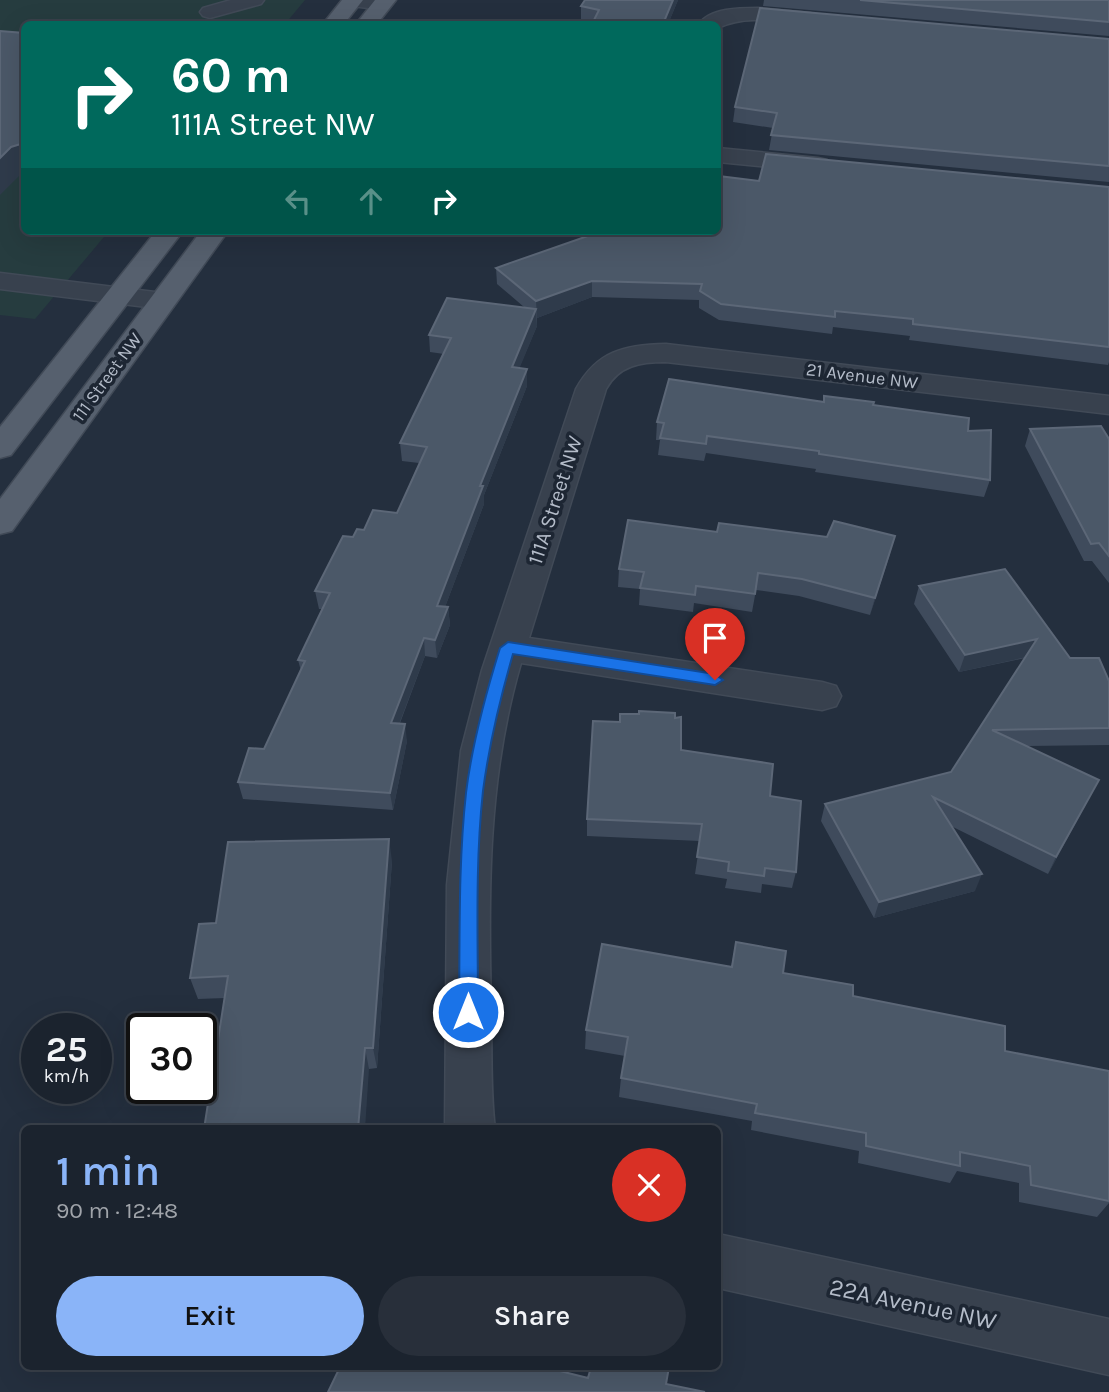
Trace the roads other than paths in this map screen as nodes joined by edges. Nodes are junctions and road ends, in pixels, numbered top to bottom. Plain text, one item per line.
1 (254, 0) edge
2 (353, 0) edge
3 (385, 1) edge
4 (210, 12) dead end
5 (825, 20) edge
6 (336, 21) edge
7 (368, 21) edge
8 (716, 21) edge
9 (721, 155) edge
10 (837, 167) edge
11 (167, 235) edge
12 (212, 235) edge
13 (0, 281) edge
14 (120, 295) junction
15 (163, 301) junction
16 (616, 360) joint
17 (1109, 405) edge
18 (0, 448) edge
19 (0, 523) edge
20 (508, 648) junction
21 (822, 696) dead end
22 (470, 1125) edge
23 (721, 1262) edge
24 (1109, 1347) edge

1 - 4 street
2 - 3 street
2 - 6 main road
3 - 7 main road
5 - 8 street
9 - 10 street
11 - 14 main road, 111 Street NW
12 - 15 main road, 111 Street NW
13 - 14 street
14 - 15 street
14 - 18 main road, 111 Street NW
15 - 19 main road, 111 Street NW
16 - 17 street, 21 Avenue NW
16 - 20 street, 111A Street NW
20 - 21 street
20 - 22 street, 111A Street NW
23 - 24 street, 22A Avenue NW

